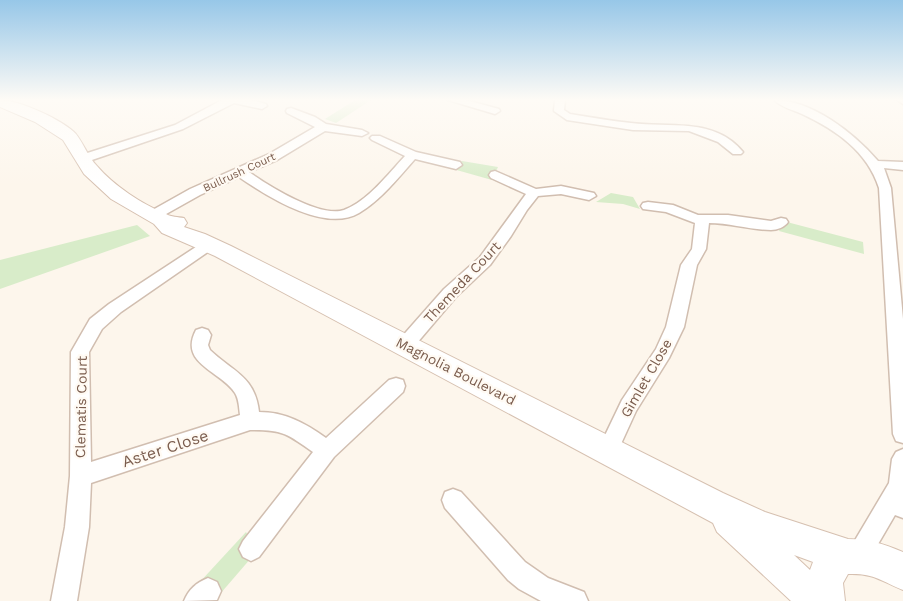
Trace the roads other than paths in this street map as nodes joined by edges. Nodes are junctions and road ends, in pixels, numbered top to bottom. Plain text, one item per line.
1 (57, 128) edge
2 (176, 128) edge
3 (321, 128) edge
4 (330, 128) edge
5 (689, 128) edge
6 (835, 128) edge
7 (362, 133) dead end
8 (376, 138) dead end
9 (737, 152) dead end
10 (412, 155) junction
11 (82, 159) junction
12 (456, 164) dead end
13 (875, 164) junction
14 (903, 166) edge
15 (241, 173) junction
16 (495, 175) dead end
17 (534, 194) junction
18 (589, 196) dead end
19 (648, 206) dead end
20 (157, 218) junction
21 (702, 219) junction
22 (781, 222) dead end
23 (205, 242) junction
24 (202, 336) dead end
25 (405, 345) junction
26 (396, 386) dead end
27 (901, 387) edge
28 (250, 420) junction
29 (903, 434) edge
30 (327, 450) junction
31 (608, 450) junction
32 (903, 459) edge
33 (81, 476) junction
34 (902, 496) edge
35 (453, 500) dead end
36 (711, 505) junction
37 (251, 549) dead end
38 (852, 555) junction
39 (903, 572) edge
40 (534, 594) edge
41 (64, 601) edge
42 (575, 601) edge
43 (818, 601) edge
44 (827, 601) edge

1 - 11 street, Magnolia Boulevard
2 - 11 street
3 - 15 street, Bullrush Court
4 - 7 street
5 - 9 street
6 - 13 street
8 - 10 street
10 - 12 street
10 - 15 street
11 - 20 street, Magnolia Boulevard
13 - 14 street
13 - 27 street
15 - 20 street, Bullrush Court
16 - 17 street
17 - 18 street
17 - 25 street, Themeda Court
19 - 21 street
20 - 23 street, Magnolia Boulevard
21 - 22 street
21 - 31 street, Gimlet Close
23 - 25 street, Magnolia Boulevard
23 - 33 street, Clematis Court
24 - 28 street
25 - 31 street, Magnolia Boulevard
26 - 30 street
27 - 29 street
28 - 30 street, Aster Close
28 - 33 street, Aster Close
30 - 37 street
31 - 36 street, Magnolia Boulevard
32 - 34 street
33 - 41 street, Clematis Court
34 - 38 street
35 - 40 street
36 - 38 street, Magnolia Boulevard
36 - 43 street, Magnolia Boulevard
38 - 39 street, Magnolia Boulevard
38 - 44 street
40 - 42 street

